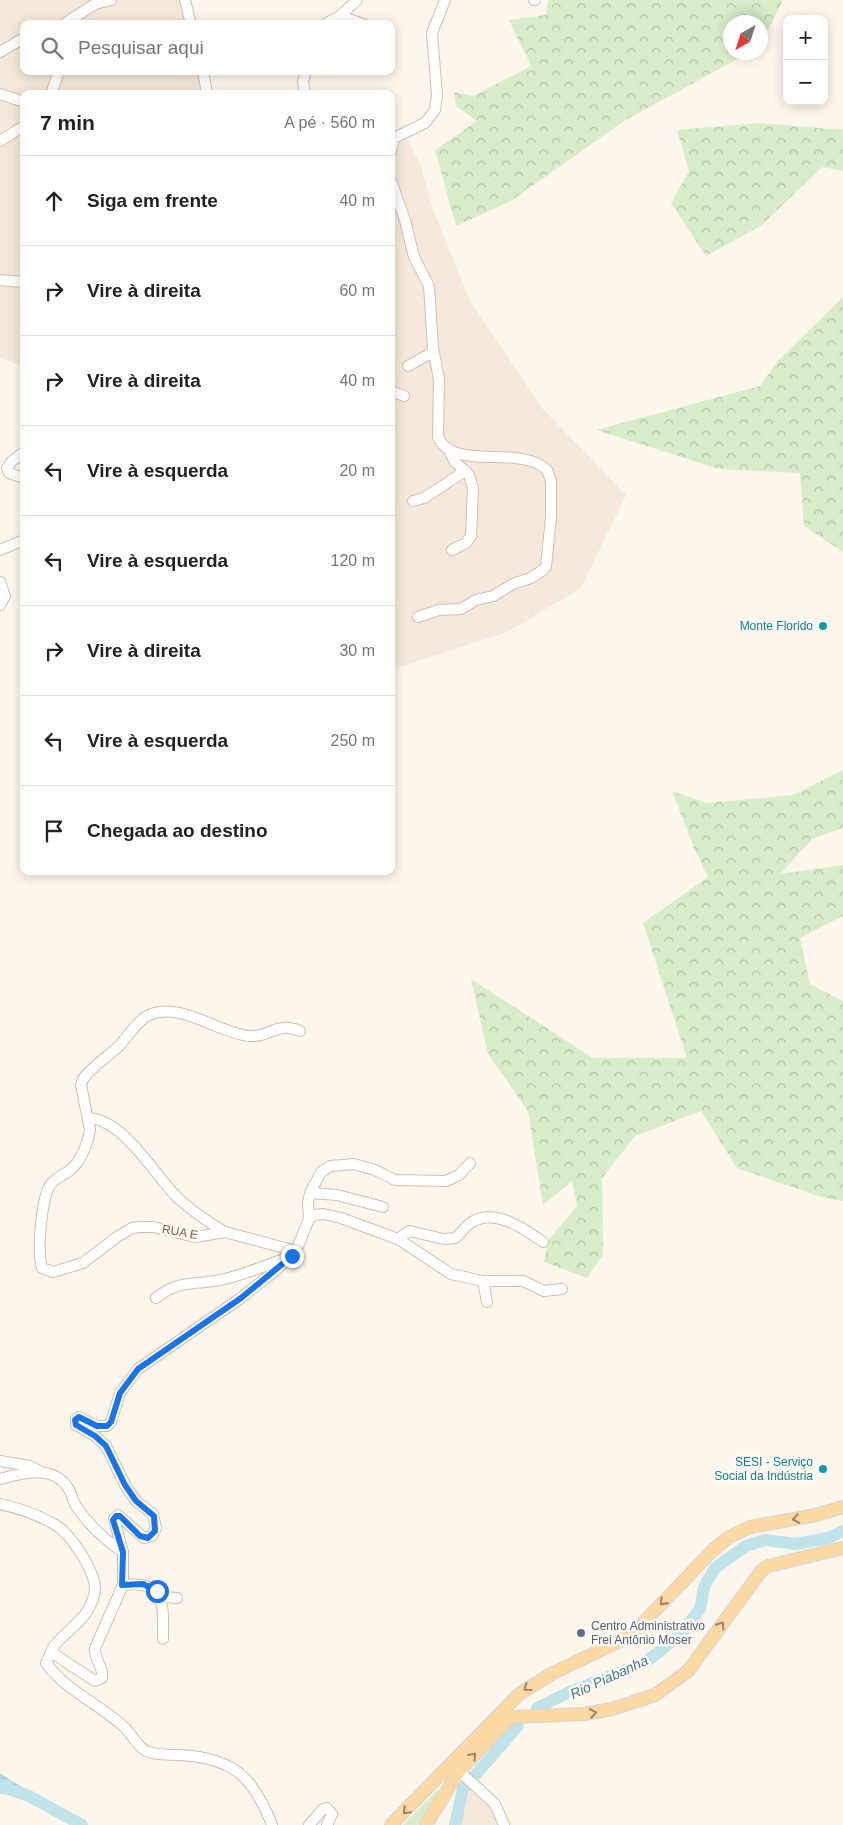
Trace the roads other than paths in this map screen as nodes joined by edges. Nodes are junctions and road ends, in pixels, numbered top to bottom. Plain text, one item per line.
1 (111, 0) edge
2 (185, 0) edge
3 (357, 0) edge
4 (445, 0) edge
5 (340, 16) junction
6 (75, 20) edge
7 (190, 20) edge
8 (332, 20) edge
9 (352, 20) edge
10 (20, 40) edge
11 (0, 52) edge
12 (58, 75) edge
13 (204, 75) edge
14 (305, 75) edge
15 (52, 90) edge
16 (206, 90) edge
17 (304, 90) edge
18 (0, 94) edge
19 (20, 101) edge
20 (20, 128) edge
21 (395, 136) edge
22 (0, 141) edge
23 (395, 191) edge
24 (0, 280) edge
25 (20, 282) edge
26 (434, 352) junction
27 (408, 366) dead end
28 (395, 393) edge
29 (404, 396) dead end
30 (448, 449) junction
31 (20, 455) edge
32 (465, 471) junction
33 (20, 476) edge
34 (413, 501) dead end
35 (20, 542) edge
36 (0, 550) edge
37 (452, 550) dead end
38 (0, 582) edge
39 (0, 605) edge
40 (418, 617) dead end
41 (300, 1031) dead end
42 (88, 1118) junction
43 (470, 1163) dead end
44 (310, 1193) junction
45 (384, 1207) dead end
46 (309, 1219) junction
47 (225, 1232) junction
48 (398, 1239) junction
49 (543, 1242) dead end
50 (294, 1254) junction
51 (483, 1281) junction
52 (562, 1289) dead end
53 (156, 1298) dead end
54 (486, 1302) dead end
55 (0, 1461) edge
56 (41, 1472) junction
57 (0, 1479) edge
58 (0, 1504) edge
59 (843, 1507) edge
60 (843, 1548) edge
61 (123, 1552) junction
62 (122, 1585) junction
63 (161, 1597) junction
64 (177, 1598) dead end
65 (162, 1639) dead end
66 (51, 1652) junction
67 (462, 1774) junction
68 (272, 1825) edge
69 (309, 1825) edge
70 (326, 1825) edge
71 (391, 1825) edge
72 (426, 1825) edge
73 (504, 1825) edge

1 - 6 street
2 - 7 street
3 - 5 street
4 - 21 street
5 - 8 street
5 - 9 street
10 - 11 street
12 - 15 street
13 - 16 street
14 - 17 street
18 - 19 street
20 - 22 street
23 - 26 street
24 - 25 street
26 - 27 street
26 - 30 street
28 - 29 street
30 - 32 street
30 - 40 street
31 - 33 street
32 - 34 street
32 - 37 street
35 - 36 street
38 - 39 street
41 - 42 street
42 - 47 street
42 - 47 street, RUA E
43 - 44 street
44 - 45 street
44 - 46 street
46 - 48 street
46 - 50 street
47 - 50 street, RUA E
48 - 49 street
48 - 51 street
50 - 53 street
50 - 61 street
51 - 52 street
51 - 54 street
55 - 56 street
56 - 57 street
56 - 61 street
58 - 66 street
59 -> 71 main road
67 -> 60 main road
61 - 62 street
62 - 63 street
62 - 66 street
63 - 64 street
63 - 65 street
66 - 68 street
67 - 72 main road
67 - 73 street
69 - 70 street

